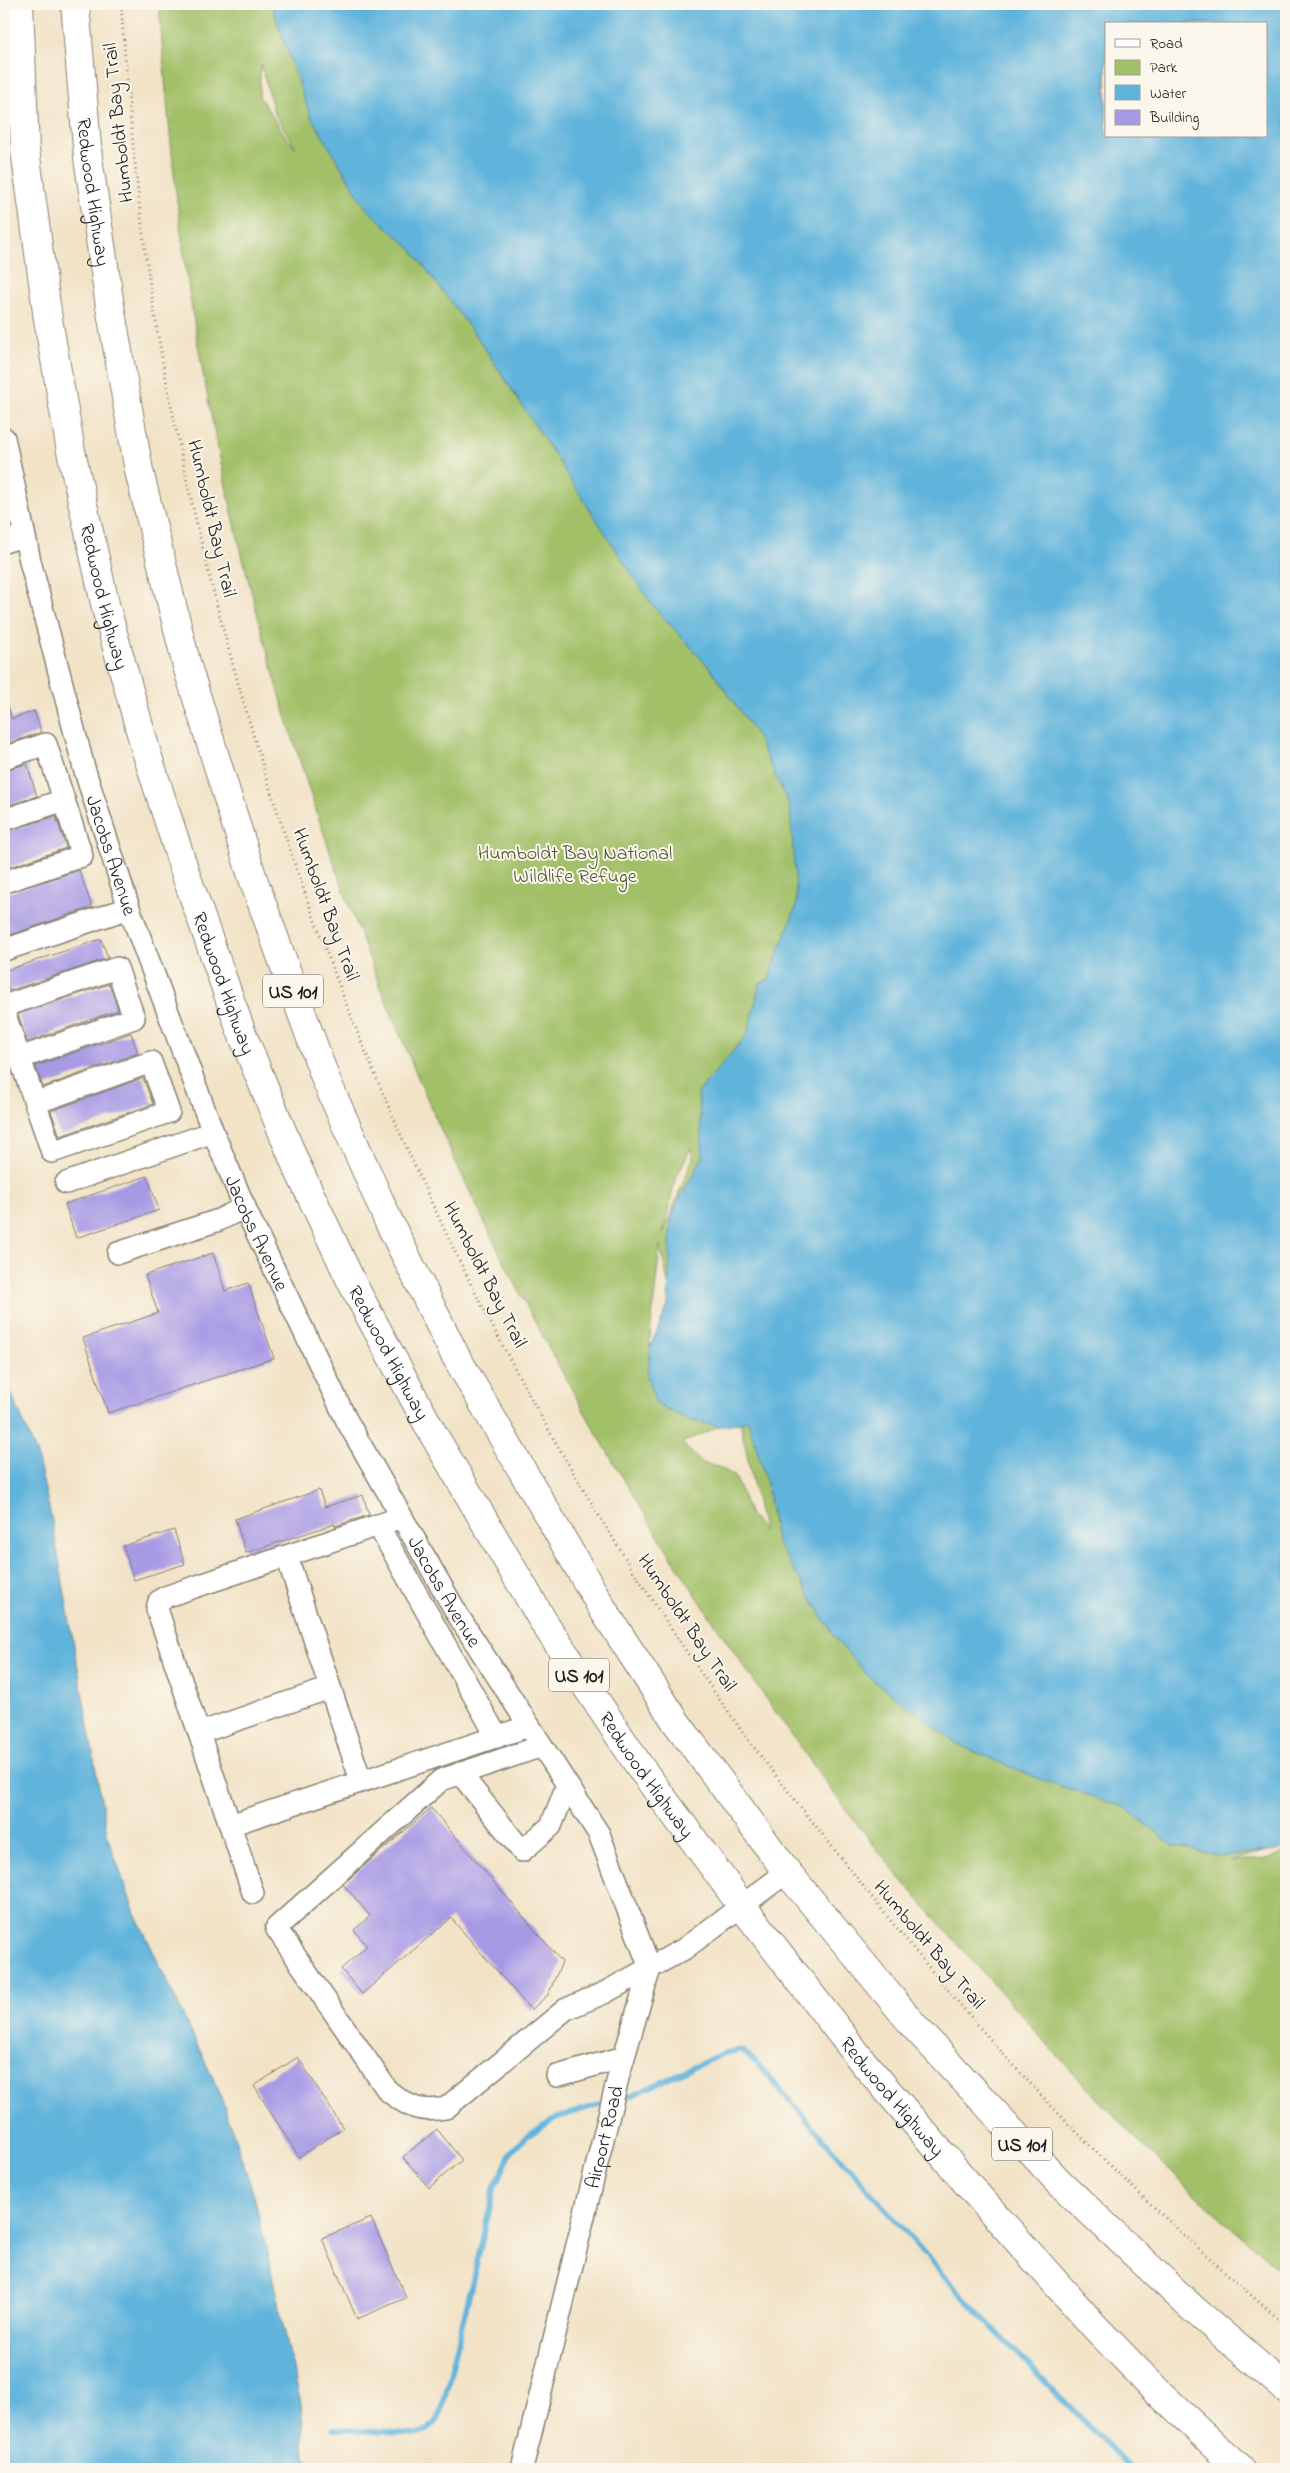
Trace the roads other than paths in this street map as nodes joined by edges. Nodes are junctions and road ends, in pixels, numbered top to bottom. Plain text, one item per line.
1 (19, 4) edge
2 (75, 4) edge
3 (4, 438) edge
4 (14, 539) edge
5 (4, 758) edge
6 (64, 800) junction
7 (4, 820) edge
8 (4, 882) edge
9 (129, 908) junction
10 (4, 950) edge
11 (4, 1006) edge
12 (4, 1012) edge
13 (20, 1058) junction
14 (35, 1103) junction
15 (213, 1132) junction
16 (66, 1183) dead end
17 (245, 1206) junction
18 (118, 1253) dead end
19 (402, 1517) junction
20 (378, 1525) junction
21 (287, 1557) junction
22 (445, 1592) junction
23 (423, 1605) junction
24 (485, 1657) junction
25 (461, 1673) junction
26 (330, 1688) junction
27 (529, 1726) junction
28 (199, 1732) junction
29 (497, 1737) junction
30 (542, 1746) junction
31 (460, 1773) junction
32 (361, 1782) junction
33 (568, 1786) junction
34 (230, 1825) junction
35 (787, 1872) junction
36 (253, 1893) dead end
37 (742, 1906) junction
38 (650, 1968) junction
39 (622, 2065) junction
40 (557, 2076) dead end
41 (1286, 2389) edge
42 (522, 2469) edge
43 (1240, 2469) edge

1 - 37 highway, Redwood Highway / US 101
2 - 35 highway, Redwood Highway / US 101
3 - 4 street, Jacobs Avenue
4 - 9 street, Jacobs Avenue
5 - 6 street
6 - 7 street
6 - 8 street
9 - 10 street
9 - 15 street, Jacobs Avenue
11 - 13 street
12 - 13 street
13 - 14 street
14 - 14 street
15 - 16 street
15 - 17 street, Jacobs Avenue
17 - 18 street
17 - 19 street, Jacobs Avenue
19 - 20 street
19 - 22 street, Jacobs Avenue
20 - 21 street
20 - 23 street
21 - 26 street
21 - 28 street
22 - 23 street
22 - 24 street, Jacobs Avenue
23 - 25 street
24 - 25 street
24 - 27 street, Jacobs Avenue
25 - 29 street
26 - 28 street
26 - 32 street
27 - 29 street
27 - 30 street, Jacobs Avenue
28 - 34 street
29 - 32 street
30 - 31 street
30 - 33 street, Jacobs Avenue
31 - 33 street
31 - 38 street
32 - 34 street
33 - 38 street, Jacobs Avenue
34 - 36 street
35 - 37 street
35 - 41 highway, Redwood Highway / US 101
37 - 38 street
37 - 43 highway, Redwood Highway / US 101
38 - 39 street, Airport Road
39 - 40 street
39 - 42 street, Airport Road

